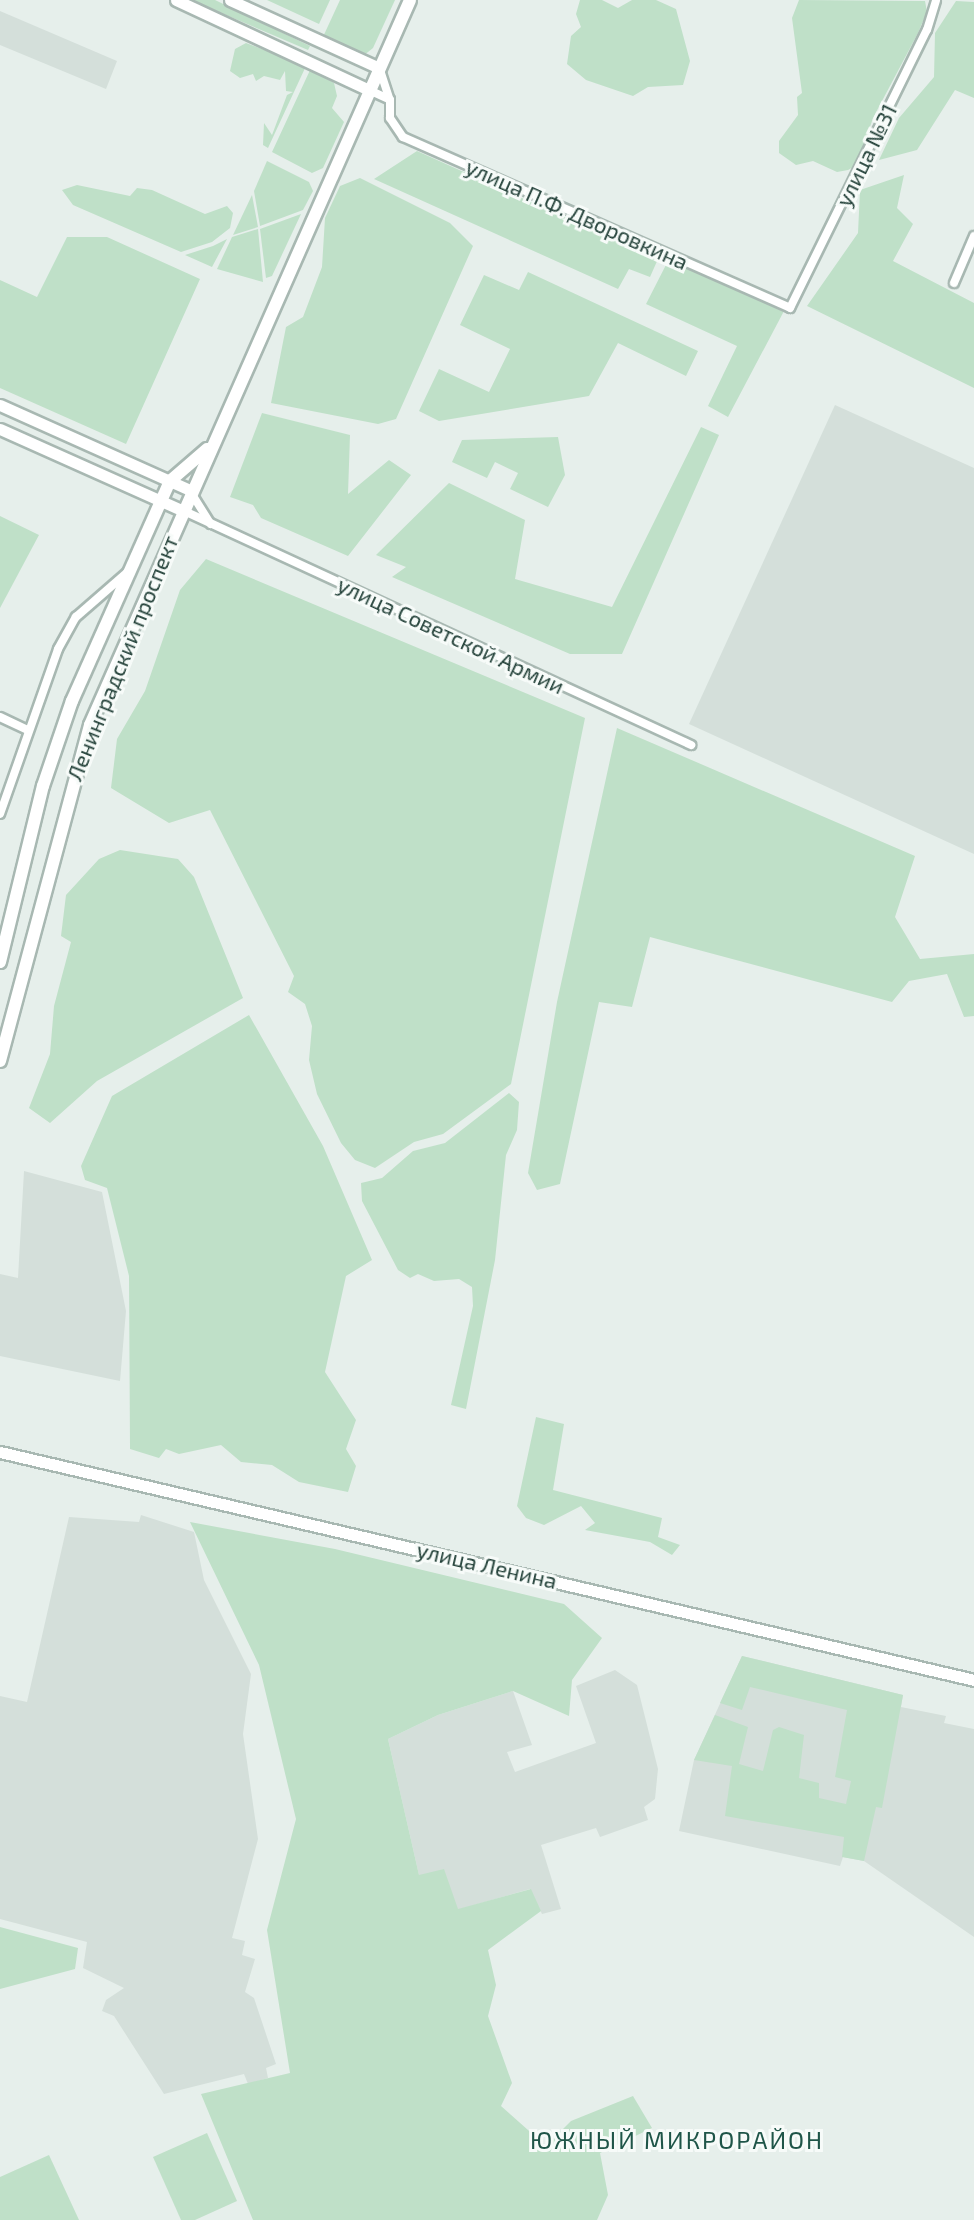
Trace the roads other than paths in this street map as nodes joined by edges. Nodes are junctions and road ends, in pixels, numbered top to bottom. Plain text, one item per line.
1 (176, 0) edge
2 (230, 0) edge
3 (410, 0) edge
4 (936, 0) edge
5 (379, 68) junction
6 (369, 90) junction
7 (390, 100) junction
8 (974, 236) edge
9 (954, 283) dead end
10 (790, 308) joint
11 (0, 405) edge
12 (0, 429) edge
13 (210, 446) junction
14 (170, 481) junction
15 (190, 490) junction
16 (161, 501) junction
17 (181, 510) junction
18 (212, 524) junction
19 (130, 570) junction
20 (0, 717) edge
21 (26, 729) junction
22 (691, 745) dead end
23 (0, 814) edge
24 (0, 962) edge
25 (0, 1061) edge
26 (0, 1452) edge
27 (974, 1680) edge

1 - 6 street
2 - 5 street
3 - 5 main road, Ленинградский проспект
4 - 10 street, улица №31
5 - 6 main road, Ленинградский проспект
5 - 7 street, улица П.Ф. Дворовкина
6 - 7 street
6 - 13 main road, Ленинградский проспект
7 - 10 street, улица П.Ф. Дворовкина
8 - 9 street
11 - 14 street
12 - 16 street, улица Советской Армии
13 - 14 main road, Ленинградский проспект
13 - 15 main road, Ленинградский проспект
14 - 15 street
14 - 16 main road, Ленинградский проспект
15 - 17 main road, Ленинградский проспект
15 - 18 street
16 - 17 street, улица Советской Армии
16 - 19 main road, Ленинградский проспект
17 - 18 street, улица Советской Армии
17 - 25 main road, Ленинградский проспект
18 - 22 street, улица Советской Армии
19 - 21 street
19 - 24 main road, Ленинградский проспект
20 - 21 street
21 - 23 street
26 - 27 street, улица Ленина

